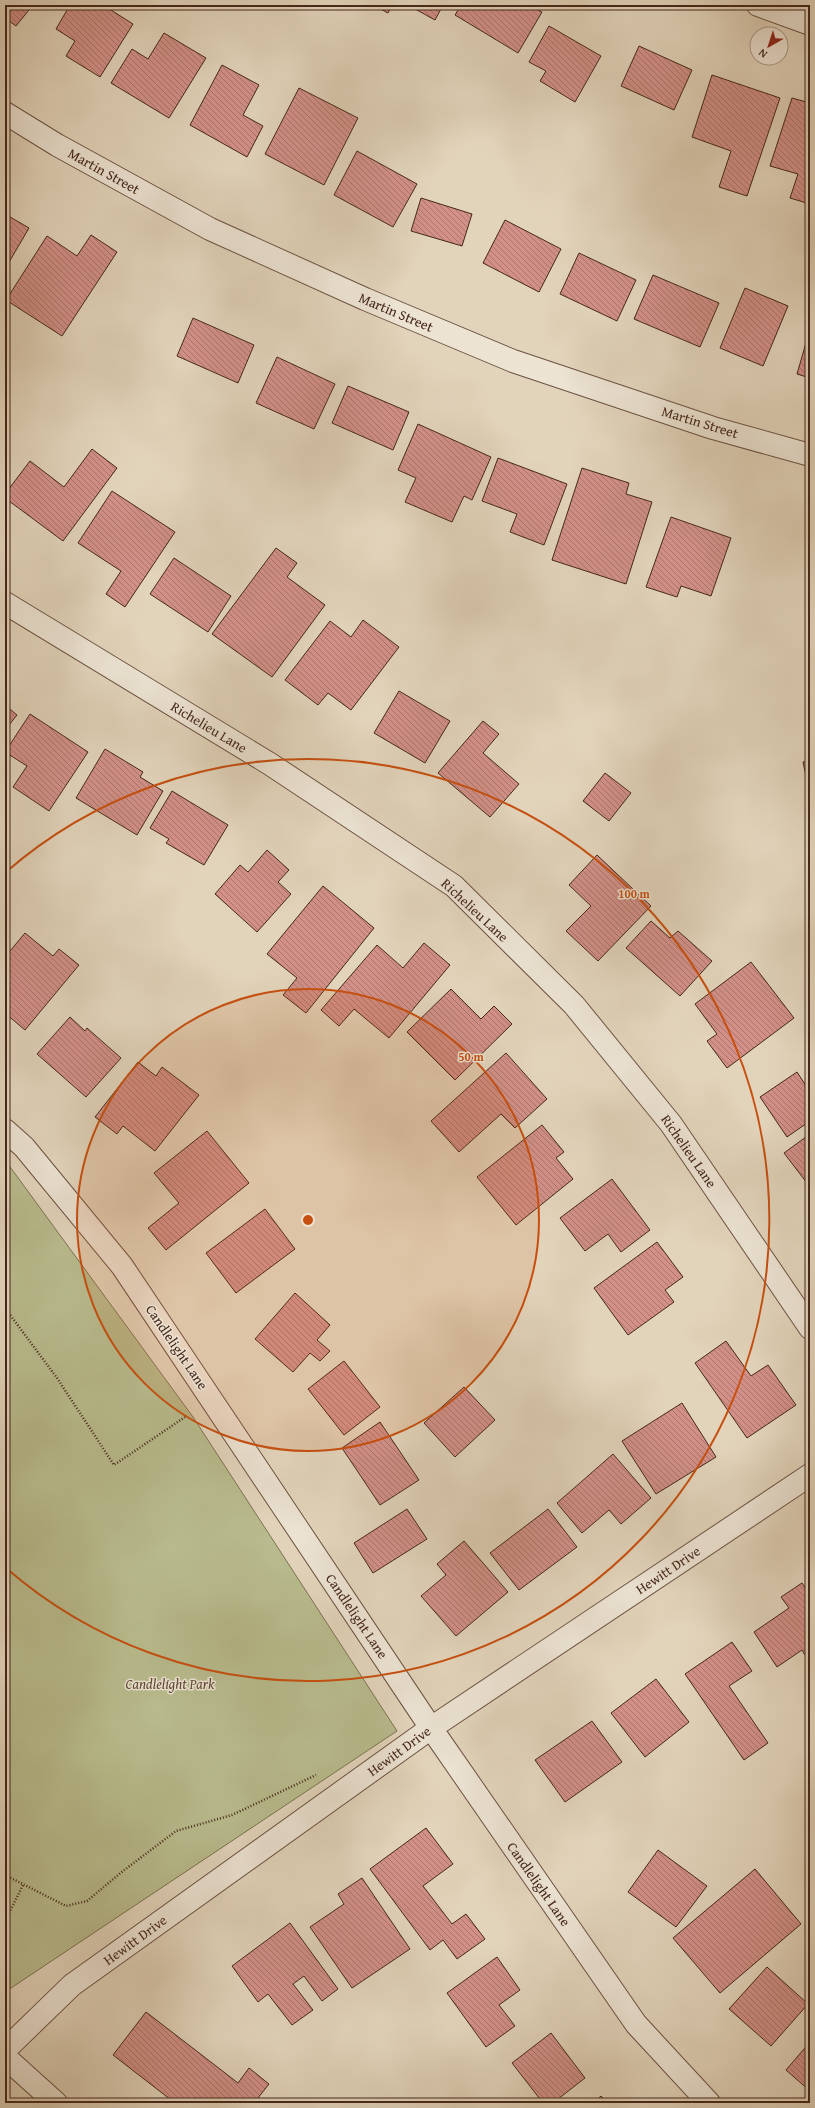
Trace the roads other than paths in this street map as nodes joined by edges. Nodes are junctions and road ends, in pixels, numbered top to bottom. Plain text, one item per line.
1 (758, 5) edge
2 (810, 24) edge
3 (5, 113) edge
4 (810, 455) edge
5 (5, 603) edge
6 (5, 1130) edge
7 (810, 1328) edge
8 (810, 1475) edge
9 (431, 1728) junction
10 (5, 2050) edge
11 (5, 2057) edge
12 (56, 2103) edge
13 (709, 2103) edge

1 - 2 street
3 - 4 street, Martin Street
5 - 7 street, Richelieu Lane
6 - 9 street, Candlelight Lane
8 - 9 street, Hewitt Drive
9 - 10 street, Hewitt Drive
9 - 13 street, Candlelight Lane
11 - 12 street

